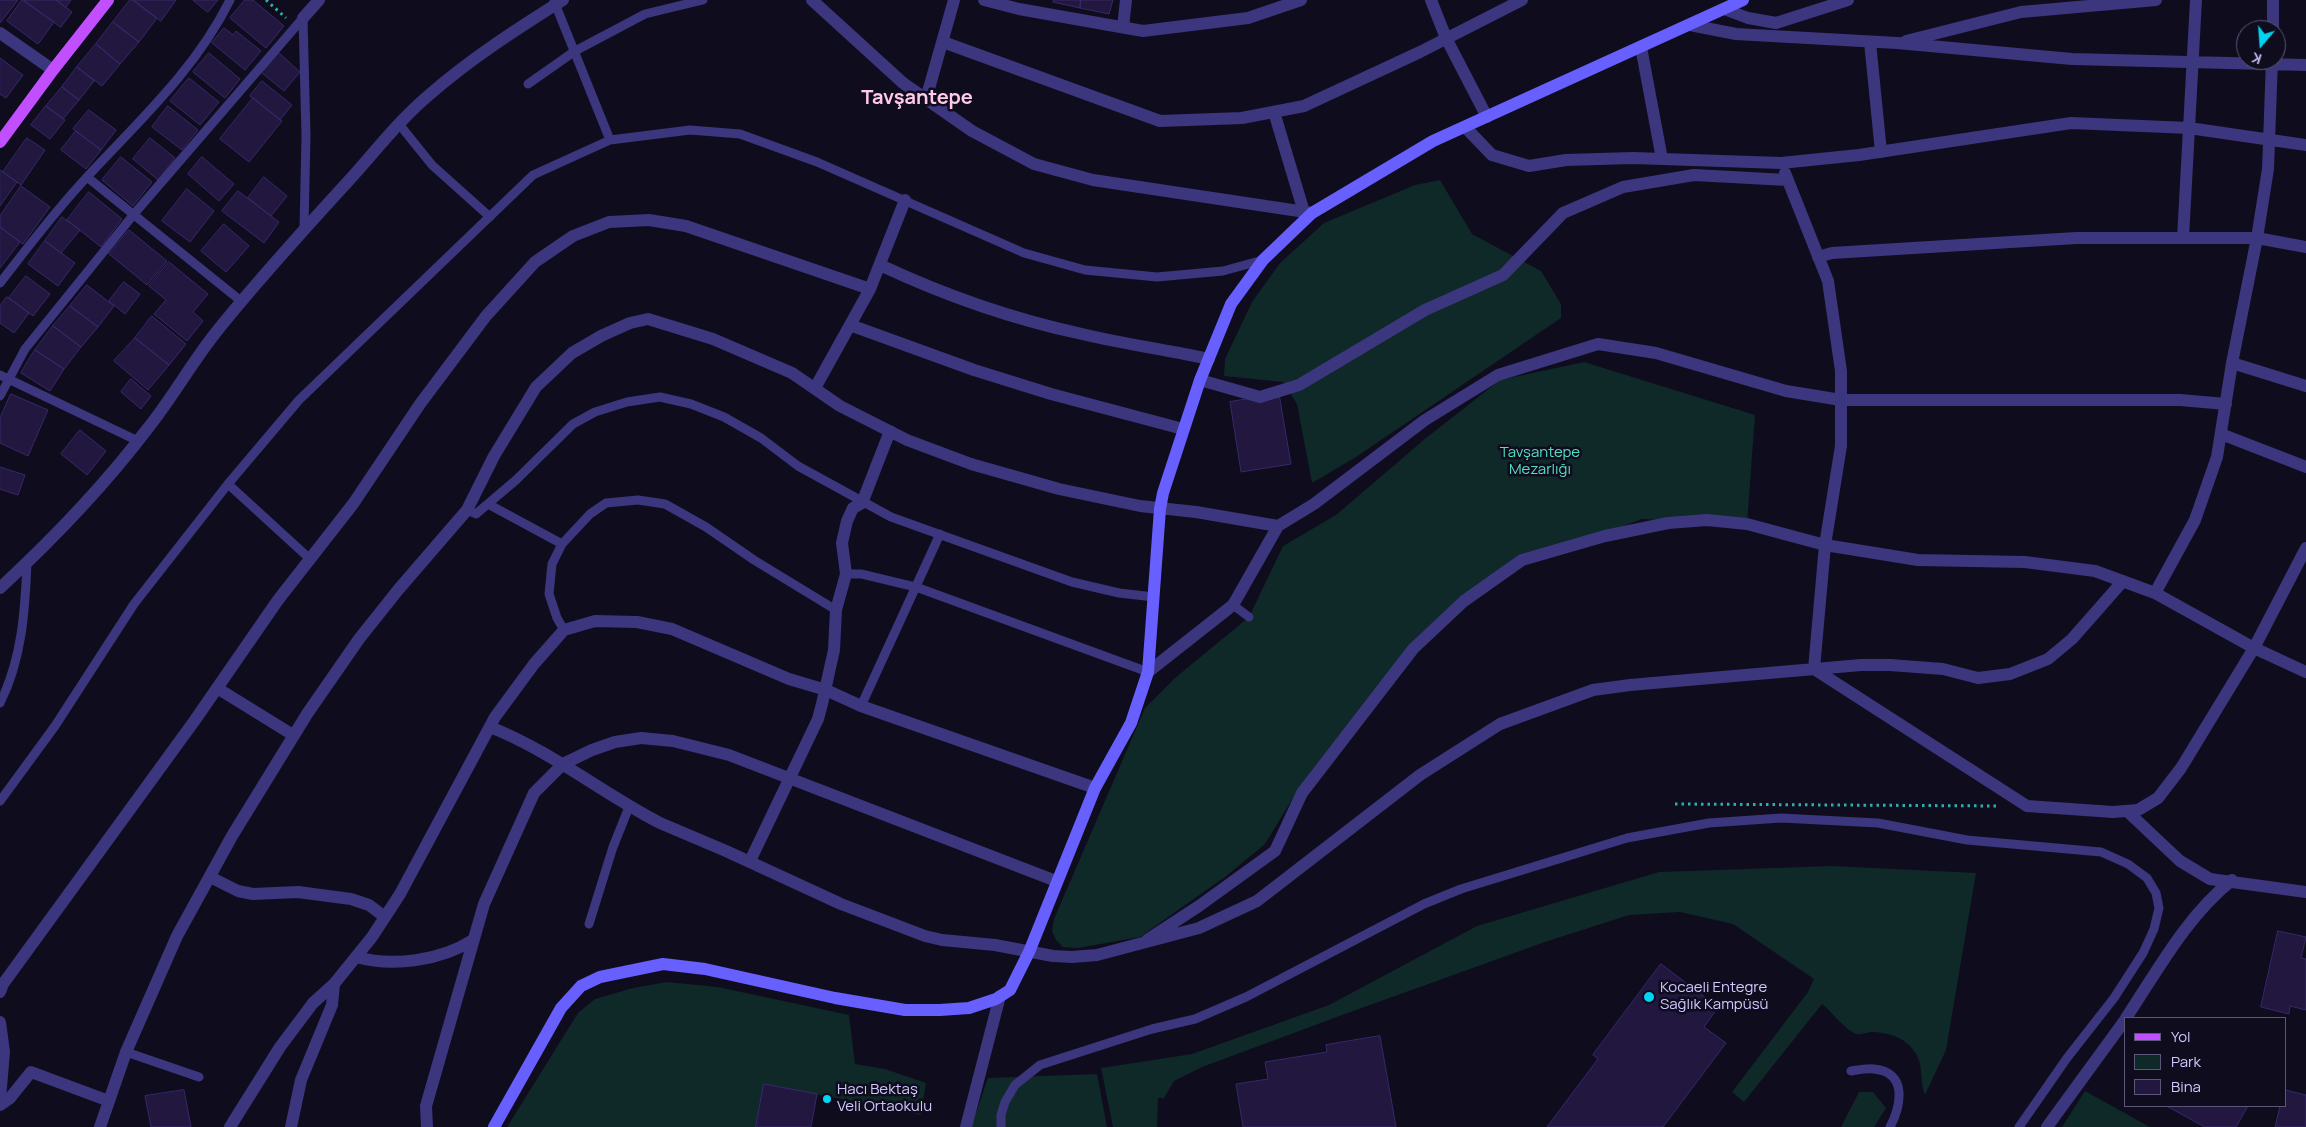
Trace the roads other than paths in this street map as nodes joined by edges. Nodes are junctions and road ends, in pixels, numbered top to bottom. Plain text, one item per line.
1 (108, 0) edge
2 (230, 0) edge
3 (319, 0) edge
4 (702, 0) edge
5 (812, 0) edge
6 (954, 0) edge
7 (984, 0) edge
8 (1126, 0) edge
9 (1301, 0) edge
10 (1431, 0) edge
11 (1522, 0) edge
12 (1743, 0) edge
13 (1848, 0) edge
14 (2156, 0) edge
15 (2196, 0) edge
16 (2273, 0) edge
17 (558, 2) edge
18 (1724, 9) junction
19 (2273, 20) edge
20 (299, 22) junction
21 (1690, 25) junction
22 (1123, 27) junction
23 (0, 33) edge
24 (1446, 38) junction
25 (943, 42) junction
26 (1870, 42) junction
27 (1897, 43) junction
28 (1641, 47) junction
29 (575, 51) junction
30 (2193, 62) junction
31 (2236, 62) edge
32 (2286, 63) edge
33 (2306, 65) edge
34 (53, 70) junction
35 (2272, 70) edge
36 (528, 84) dead end
37 (926, 99) junction
38 (1274, 112) junction
39 (1487, 117) junction
40 (399, 124) junction
41 (1465, 127) junction
42 (2189, 128) junction
43 (610, 140) junction
44 (2269, 140) junction
45 (0, 142) edge
46 (2306, 145) edge
47 (1881, 152) junction
48 (1662, 159) junction
49 (1781, 163) junction
50 (87, 176) junction
51 (1787, 180) junction
52 (905, 200) junction
53 (1308, 212) junction
54 (134, 214) junction
55 (490, 217) junction
56 (304, 228) junction
57 (2183, 238) junction
58 (2257, 238) junction
59 (2306, 247) edge
60 (1818, 257) junction
61 (1263, 260) junction
62 (880, 266) junction
63 (0, 284) edge
64 (870, 289) junction
65 (241, 301) junction
66 (850, 325) junction
67 (1209, 359) junction
68 (2232, 363) junction
69 (0, 375) edge
70 (9, 379) junction
71 (1200, 380) junction
72 (2306, 386) edge
73 (815, 388) junction
74 (0, 396) edge
75 (1841, 400) junction
76 (2226, 404) junction
77 (1183, 428) junction
78 (890, 431) junction
79 (2221, 434) junction
80 (138, 441) junction
81 (2306, 467) edge
82 (228, 484) junction
83 (862, 502) junction
84 (488, 504) junction
85 (1160, 509) junction
86 (467, 510) junction
87 (1278, 526) junction
88 (940, 534) junction
89 (562, 544) junction
90 (1825, 545) junction
91 (2306, 548) edge
92 (310, 559) junction
93 (27, 563) junction
94 (846, 574) junction
95 (2123, 581) junction
96 (916, 587) junction
97 (0, 588) edge
98 (2155, 593) junction
99 (1154, 598) junction
100 (1233, 605) junction
101 (836, 610) junction
102 (1249, 617) dead end
103 (564, 630) junction
104 (2254, 648) junction
105 (1814, 669) junction
106 (1148, 672) junction
107 (2306, 672) edge
108 (217, 688) junction
109 (826, 690) junction
110 (0, 703) edge
111 (861, 706) junction
112 (490, 727) junction
113 (294, 736) junction
114 (563, 764) junction
115 (789, 779) junction
116 (1095, 788) junction
117 (0, 801) edge
118 (629, 807) junction
119 (2128, 812) junction
120 (750, 862) junction
121 (210, 877) junction
122 (2232, 880) junction
123 (1056, 881) junction
124 (2306, 892) edge
125 (385, 917) junction
126 (590, 924) dead end
127 (473, 940) junction
128 (1142, 944) junction
129 (1029, 952) junction
130 (356, 957) junction
131 (334, 984) junction
132 (0, 992) edge
133 (1000, 996) junction
134 (2126, 1017) edge
135 (2124, 1020) edge
136 (0, 1022) edge
137 (126, 1052) junction
138 (1851, 1071) dead end
139 (199, 1077) dead end
140 (0, 1099) edge
141 (109, 1101) junction
142 (0, 1105) edge
143 (100, 1127) edge
144 (230, 1127) edge
145 (291, 1127) edge
146 (427, 1127) edge
147 (494, 1127) edge
148 (966, 1127) edge
149 (1001, 1127) edge
150 (1890, 1127) edge
151 (2019, 1127) edge
152 (2047, 1127) edge

1 - 34 main road
2 - 50 lane
3 - 20 street
4 - 29 lane
5 - 37 street
6 - 25 street
7 - 22 street
8 - 22 street
9 - 22 street
10 - 24 street
11 - 24 street
12 - 18 street
13 - 18 street
14 - 27 street
15 - 30 street
16 - 19 street
17 - 29 lane
17 - 40 street
18 - 21 street
20 - 54 lane
20 - 56 lane
21 - 26 street
21 - 28 street
23 - 34 street
24 - 38 street
24 - 39 street
25 - 37 street
25 - 38 street
26 - 27 street
26 - 47 street
27 - 30 street
28 - 39 street
28 - 48 street
29 - 36 lane
29 - 43 lane
30 - 31 street
30 - 42 street
32 - 33 street
34 - 45 main road
35 - 44 street
37 - 53 street
38 - 53 street
39 - 41 street
40 - 55 lane
40 - 56 street
41 - 48 street
41 - 53 street
42 - 44 street
42 - 47 street
42 - 57 street
43 - 52 lane
43 - 55 lane
44 - 46 street
44 - 58 street
47 - 49 street
48 - 49 street
49 - 51 street
50 - 54 lane
50 - 63 lane
51 - 60 street
51 - 71 street
52 - 61 lane
52 - 62 street
53 - 61 street
54 - 65 lane
54 - 70 lane
55 - 82 lane
56 - 65 street
57 - 58 street
57 - 60 street
58 - 59 street
58 - 68 street
60 - 75 street
61 - 67 street
62 - 64 street
62 - 67 street
64 - 66 street
64 - 92 street
65 - 80 street
66 - 73 street
66 - 77 street
67 - 71 street
68 - 72 street
68 - 76 street
69 - 70 lane
70 - 74 lane
70 - 80 lane
71 - 77 street
73 - 78 street
73 - 86 street
75 - 76 street
75 - 87 street
75 - 90 street
76 - 79 street
77 - 85 street
78 - 83 street
78 - 85 street
79 - 81 street
79 - 98 street
80 - 93 street
82 - 92 lane
82 - 117 lane
83 - 84 lane
83 - 88 lane
83 - 94 street
84 - 86 lane
84 - 89 lane
85 - 87 street
85 - 99 street
86 - 113 street
87 - 100 street
88 - 96 lane
88 - 99 lane
89 - 101 lane
89 - 103 lane
90 - 95 street
90 - 105 street
90 - 128 street
91 - 104 street
92 - 108 street
93 - 97 street
93 - 110 lane
94 - 96 lane
94 - 101 street
95 - 98 street
95 - 105 street
96 - 106 lane
96 - 111 lane
98 - 104 street
99 - 106 street
100 - 102 lane
100 - 106 street
101 - 109 street
103 - 109 street
103 - 112 street
104 - 107 street
104 - 119 street
105 - 119 street
105 - 128 street
106 - 116 street
108 - 113 street
108 - 132 street
109 - 111 street
109 - 115 street
111 - 116 street
112 - 114 street
112 - 125 street
113 - 121 street
114 - 115 street
114 - 118 street
114 - 127 street
115 - 120 street
115 - 123 street
116 - 123 street
118 - 120 street
118 - 126 lane
119 - 122 street
120 - 129 street
121 - 125 street
121 - 137 street
122 - 124 street
122 - 134 street
123 - 129 street
125 - 130 street
127 - 130 street
127 - 146 street
128 - 129 street
129 - 133 street
130 - 131 street
131 - 144 street
131 - 145 street
133 - 147 street
133 - 148 street
135 - 152 street
136 - 140 street
137 - 139 lane
137 - 141 street
138 - 150 lane
141 - 142 street
141 - 143 street
149 - 151 lane

